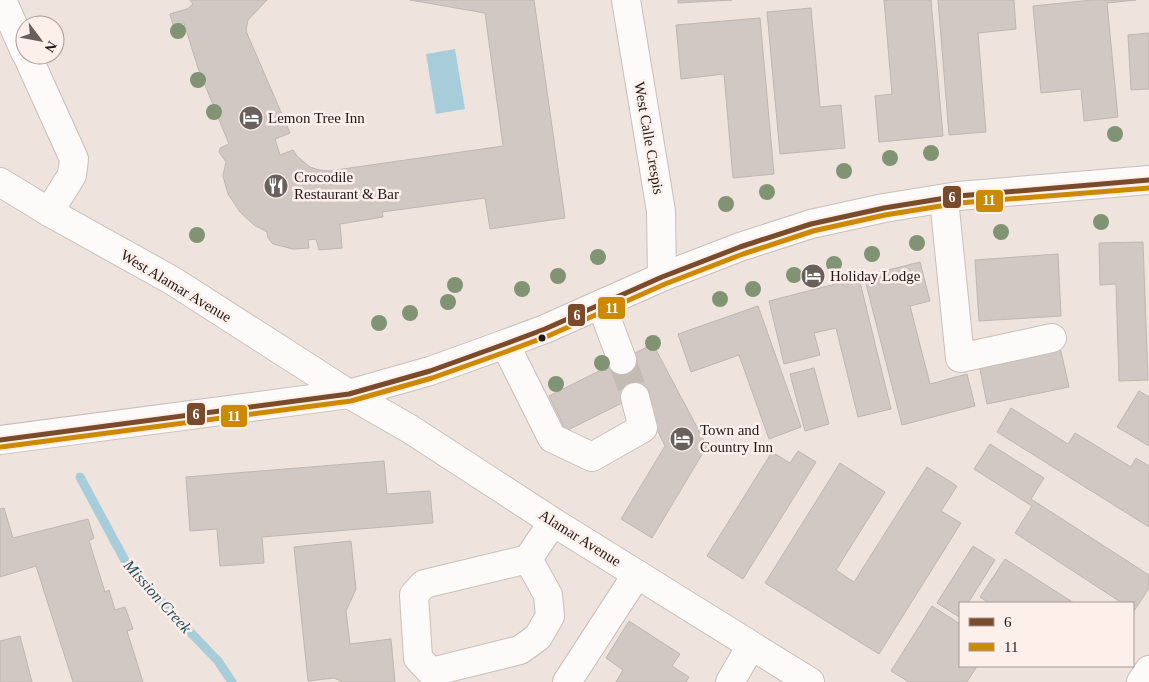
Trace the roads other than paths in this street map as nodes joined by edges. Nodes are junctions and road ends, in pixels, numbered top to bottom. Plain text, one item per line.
1 (2, 0) edge
2 (626, 0) edge
3 (15, 29) edge
4 (32, 65) edge
5 (1149, 180) edge
6 (9, 188) edge
7 (944, 199) junction
8 (49, 212) junction
9 (662, 277) junction
10 (601, 304) junction
11 (1052, 338) dead end
12 (505, 344) junction
13 (622, 360) tunnel mouth
14 (350, 394) junction
15 (635, 397) tunnel mouth
16 (0, 440) edge
17 (553, 522) junction
18 (528, 560) junction
19 (636, 574) junction
20 (751, 646) junction
21 (1149, 670) edge
22 (567, 682) edge
23 (730, 682) edge
24 (810, 682) edge
25 (1141, 682) edge

1 - 3 street
2 - 9 street, West Calle Crespis
4 - 8 street
5 - 7 street
6 - 8 street, West Alamar Avenue
7 - 9 street
7 - 11 street
8 - 14 street, West Alamar Avenue
9 - 10 street
10 - 12 street
10 - 13 street
12 - 14 street
12 - 15 street
14 - 16 street
14 - 17 street, Alamar Avenue
17 - 18 street
17 - 19 street, Alamar Avenue
18 - 18 street
19 - 20 street, Alamar Avenue
19 - 22 street
20 - 23 street
20 - 24 street, Alamar Avenue
21 - 25 street

